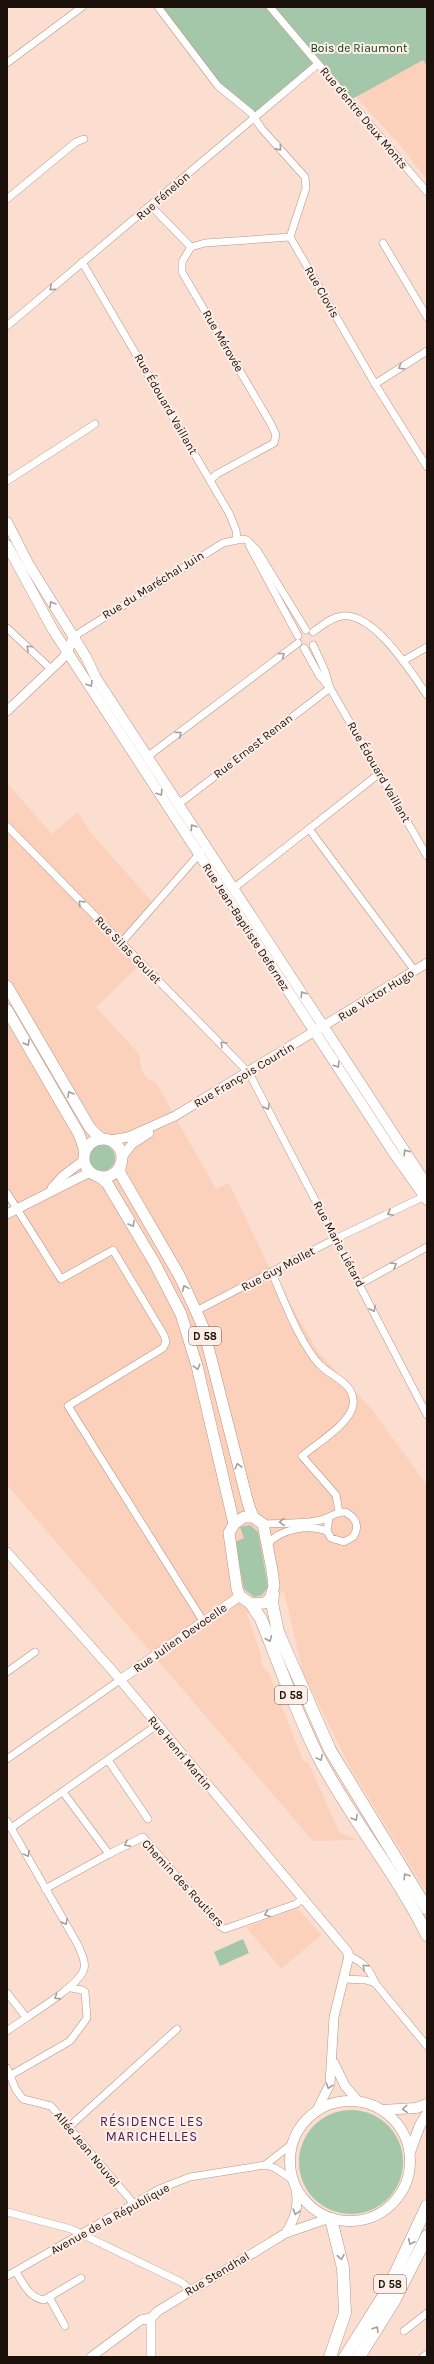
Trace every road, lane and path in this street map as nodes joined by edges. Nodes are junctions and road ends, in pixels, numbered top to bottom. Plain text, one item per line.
1 (82, 7) edge
2 (158, 7) edge
3 (270, 7) edge
4 (7, 63) edge
5 (318, 64) junction
6 (254, 118) junction
7 (84, 139) dead end
8 (427, 192) edge
9 (7, 199) edge
10 (151, 206) junction
11 (290, 237) junction
12 (383, 243) dead end
13 (191, 247) junction
14 (82, 262) junction
15 (427, 317) edge
16 (7, 326) edge
17 (427, 351) edge
18 (374, 384) junction
19 (95, 424) dead end
20 (427, 467) edge
21 (210, 480) junction
22 (7, 481) edge
23 (7, 522) edge
24 (237, 539) junction
25 (247, 540) junction
26 (7, 545) edge
27 (7, 628) edge
28 (309, 631) junction
29 (73, 637) junction
30 (300, 642) junction
31 (313, 645) junction
32 (427, 647) edge
33 (68, 651) junction
34 (403, 661) junction
35 (51, 669) junction
36 (330, 688) junction
37 (427, 695) edge
38 (7, 711) edge
39 (147, 758) junction
40 (380, 773) junction
41 (177, 803) junction
42 (7, 826) edge
43 (309, 828) junction
44 (207, 846) junction
45 (199, 854) junction
46 (427, 856) edge
47 (234, 888) junction
48 (121, 943) junction
49 (427, 963) edge
50 (415, 971) junction
51 (7, 986) edge
52 (7, 1010) edge
53 (320, 1030) junction
54 (249, 1073) junction
55 (163, 1122) junction
56 (106, 1139) junction
57 (84, 1156) junction
58 (121, 1161) junction
59 (96, 1175) junction
60 (427, 1185) edge
61 (50, 1190) junction
62 (7, 1193) edge
63 (426, 1196) edge
64 (18, 1208) junction
65 (7, 1214) edge
66 (335, 1239) junction
67 (427, 1247) edge
68 (272, 1273) junction
69 (360, 1284) junction
70 (196, 1311) junction
71 (427, 1415) edge
72 (339, 1512) junction
73 (253, 1517) junction
74 (329, 1518) junction
75 (234, 1524) junction
76 (263, 1524) junction
77 (327, 1531) junction
78 (268, 1544) junction
79 (7, 1552) edge
80 (273, 1594) junction
81 (240, 1596) junction
82 (251, 1604) junction
83 (203, 1621) junction
84 (35, 1652) dead end
85 (7, 1672) edge
86 (120, 1680) junction
87 (157, 1725) junction
88 (7, 1759) edge
89 (108, 1760) junction
90 (63, 1792) junction
91 (148, 1818) dead end
92 (7, 1821) edge
93 (11, 1828) junction
94 (109, 1854) junction
95 (45, 1889) junction
96 (302, 1898) junction
97 (427, 1909) edge
98 (427, 1936) edge
99 (349, 1956) junction
100 (343, 1979) junction
101 (375, 1983) junction
102 (71, 1988) junction
103 (7, 1993) edge
104 (26, 2018) junction
105 (177, 2029) dead end
106 (7, 2031) edge
107 (427, 2046) edge
108 (333, 2058) junction
109 (7, 2068) edge
110 (11, 2075) junction
111 (359, 2102) junction
112 (427, 2104) edge
113 (382, 2110) junction
114 (316, 2112) junction
115 (427, 2114) edge
116 (70, 2126) junction
117 (292, 2144) junction
118 (410, 2152) junction
119 (265, 2165) junction
120 (294, 2185) junction
121 (134, 2204) junction
122 (427, 2206) edge
123 (7, 2212) edge
124 (331, 2219) junction
125 (81, 2233) junction
126 (286, 2234) junction
127 (427, 2236) edge
128 (16, 2272) junction
129 (7, 2276) edge
130 (81, 2278) dead end
131 (190, 2290) junction
132 (49, 2297) junction
133 (427, 2313) edge
134 (151, 2318) junction
135 (65, 2326) dead end
136 (404, 2331) dead end
137 (427, 2354) edge
138 (91, 2357) edge
139 (151, 2357) edge
140 (330, 2357) edge
141 (345, 2357) edge
142 (359, 2357) edge
143 (423, 2357) edge

1 - 4 street
2 - 6 street
3 - 5 street, Rue d'entre Deux Monts
5 - 6 street, Rue Fénelon
5 - 8 street, Rue d'entre Deux Monts
6 - 10 street, Rue Fénelon
6 -> 11 street
7 - 9 street
10 - 13 street
10 - 14 street, Rue Fénelon
11 - 13 street
11 - 18 street, Rue Clovis
12 - 15 street
13 - 21 street, Rue Mérovée
14 -> 16 street, Rue Fénelon
14 - 21 street, Rue Édouard Vaillant
17 -> 18 street
18 - 20 street, Rue Clovis
19 - 22 street
21 - 24 street, Rue Édouard Vaillant
29 -> 23 main road, Rue Jean-Baptiste Defernez
24 - 25 street
24 - 29 street, Rue du Maréchal Juin
25 - 28 street
25 - 30 street, Rue Édouard Vaillant
26 - 33 main road, Rue Jean-Baptiste Defernez
35 -> 27 street
28 - 30 street
28 - 31 street
28 - 34 street
29 - 33 street
29 - 39 main road, Rue Jean-Baptiste Defernez
30 - 31 street
30 - 36 street, Rue Édouard Vaillant
39 -> 30 street
31 - 36 street, Rue Édouard Vaillant
32 - 34 street
33 - 35 street
33 -> 45 main road, Rue Jean-Baptiste Defernez
34 - 37 street
35 - 38 street
36 - 40 street, Rue Édouard Vaillant
36 - 41 street, Rue Ernest Renan
39 - 41 main road, Rue Jean-Baptiste Defernez
40 - 43 street
40 - 46 street, Rue Édouard Vaillant
44 -> 41 main road, Rue Jean-Baptiste Defernez
48 -> 42 street, Rue Silas Goulet
43 - 47 street
43 - 50 street
44 - 45 street
44 - 47 main road, Rue Jean-Baptiste Defernez
45 - 48 street
45 - 53 main road, Rue Jean-Baptiste Defernez
53 -> 47 main road, Rue Jean-Baptiste Defernez
54 -> 48 street, Rue Silas Goulet
49 - 50 street, Rue Victor Hugo
50 - 53 street, Rue Victor Hugo
56 -> 51 main road
52 -> 57 main road
53 - 54 street, Rue François Courtin
60 -> 53 main road, Rue Jean-Baptiste Defernez
53 -> 63 main road, Rue Jean-Baptiste Defernez
54 - 55 street, Rue François Courtin
54 -> 66 street, Rue Marie Liétard
55 - 56 street
55 - 58 street
56 - 57 main road
56 - 58 main road
57 - 59 main road
57 - 61 street
58 - 59 main road
70 -> 58 main road, D 58
59 - 61 street
59 -> 75 main road, D 58
61 - 64 street
62 - 64 street
63 -> 66 street, Rue Guy Mollet
64 - 65 street
64 - 83 street
66 - 68 street, Rue Guy Mollet
66 - 69 street, Rue Marie Liétard
69 -> 67 street
68 - 70 street, Rue Guy Mollet
68 - 72 street
69 -> 71 street, Rue Marie Liétard
73 -> 70 main road, D 58
72 - 74 street
72 - 77 street
73 - 75 main road
73 - 76 main road
74 -> 76 street
74 - 77 street
75 - 81 main road
76 - 78 main road
77 - 78 street
78 - 80 main road
79 - 86 street, Rue Henri Martin
80 - 82 main road
97 -> 80 highway, D 58
81 - 82 main road
81 - 83 street, Rue Julien Devocelle
82 -> 98 highway, D 58
83 - 86 street, Rue Julien Devocelle
84 - 85 street
86 - 87 street, Rue Henri Martin
86 - 88 street
87 - 89 street
87 - 96 street, Rue Henri Martin
89 - 90 street
89 - 91 street
90 - 93 street
90 - 94 street
92 - 93 street
93 -> 95 street
94 - 95 street, Chemin des Routiers
96 -> 94 street, Chemin des Routiers
95 -> 102 street
96 - 99 street, Rue Henri Martin
99 - 100 street
101 -> 99 street
100 - 101 street
100 - 108 street
101 - 107 street
102 -> 104 street
102 - 110 street
103 - 104 street
104 - 106 street
105 - 116 street
108 - 111 street
108 -> 114 street
109 - 110 street, Allée Jean Nouvel
110 - 116 street, Allée Jean Nouvel
111 - 113 main road
111 - 114 main road
112 -> 113 main road
113 - 118 main road
114 - 117 main road
115 - 118 main road
116 - 121 street, Allée Jean Nouvel
117 - 119 street
117 - 120 main road
118 - 124 main road
119 - 120 street
119 - 121 street, Avenue de la République
120 - 124 main road
120 -> 126 street
121 - 125 street, Avenue de la République
122 -> 141 highway, D 58
123 - 125 street
124 - 126 street, Rue Stendhal
124 -> 140 highway
125 - 128 street, Avenue de la République
125 - 131 street
126 - 131 street, Rue Stendhal
142 -> 127 highway, D 58
128 - 129 street, Avenue de la République
128 - 132 street
130 - 132 street
131 - 134 street, Rue Stendhal
132 - 135 street
133 - 136 street
134 - 138 street, Rue Stendhal
134 - 139 street
137 - 143 street

